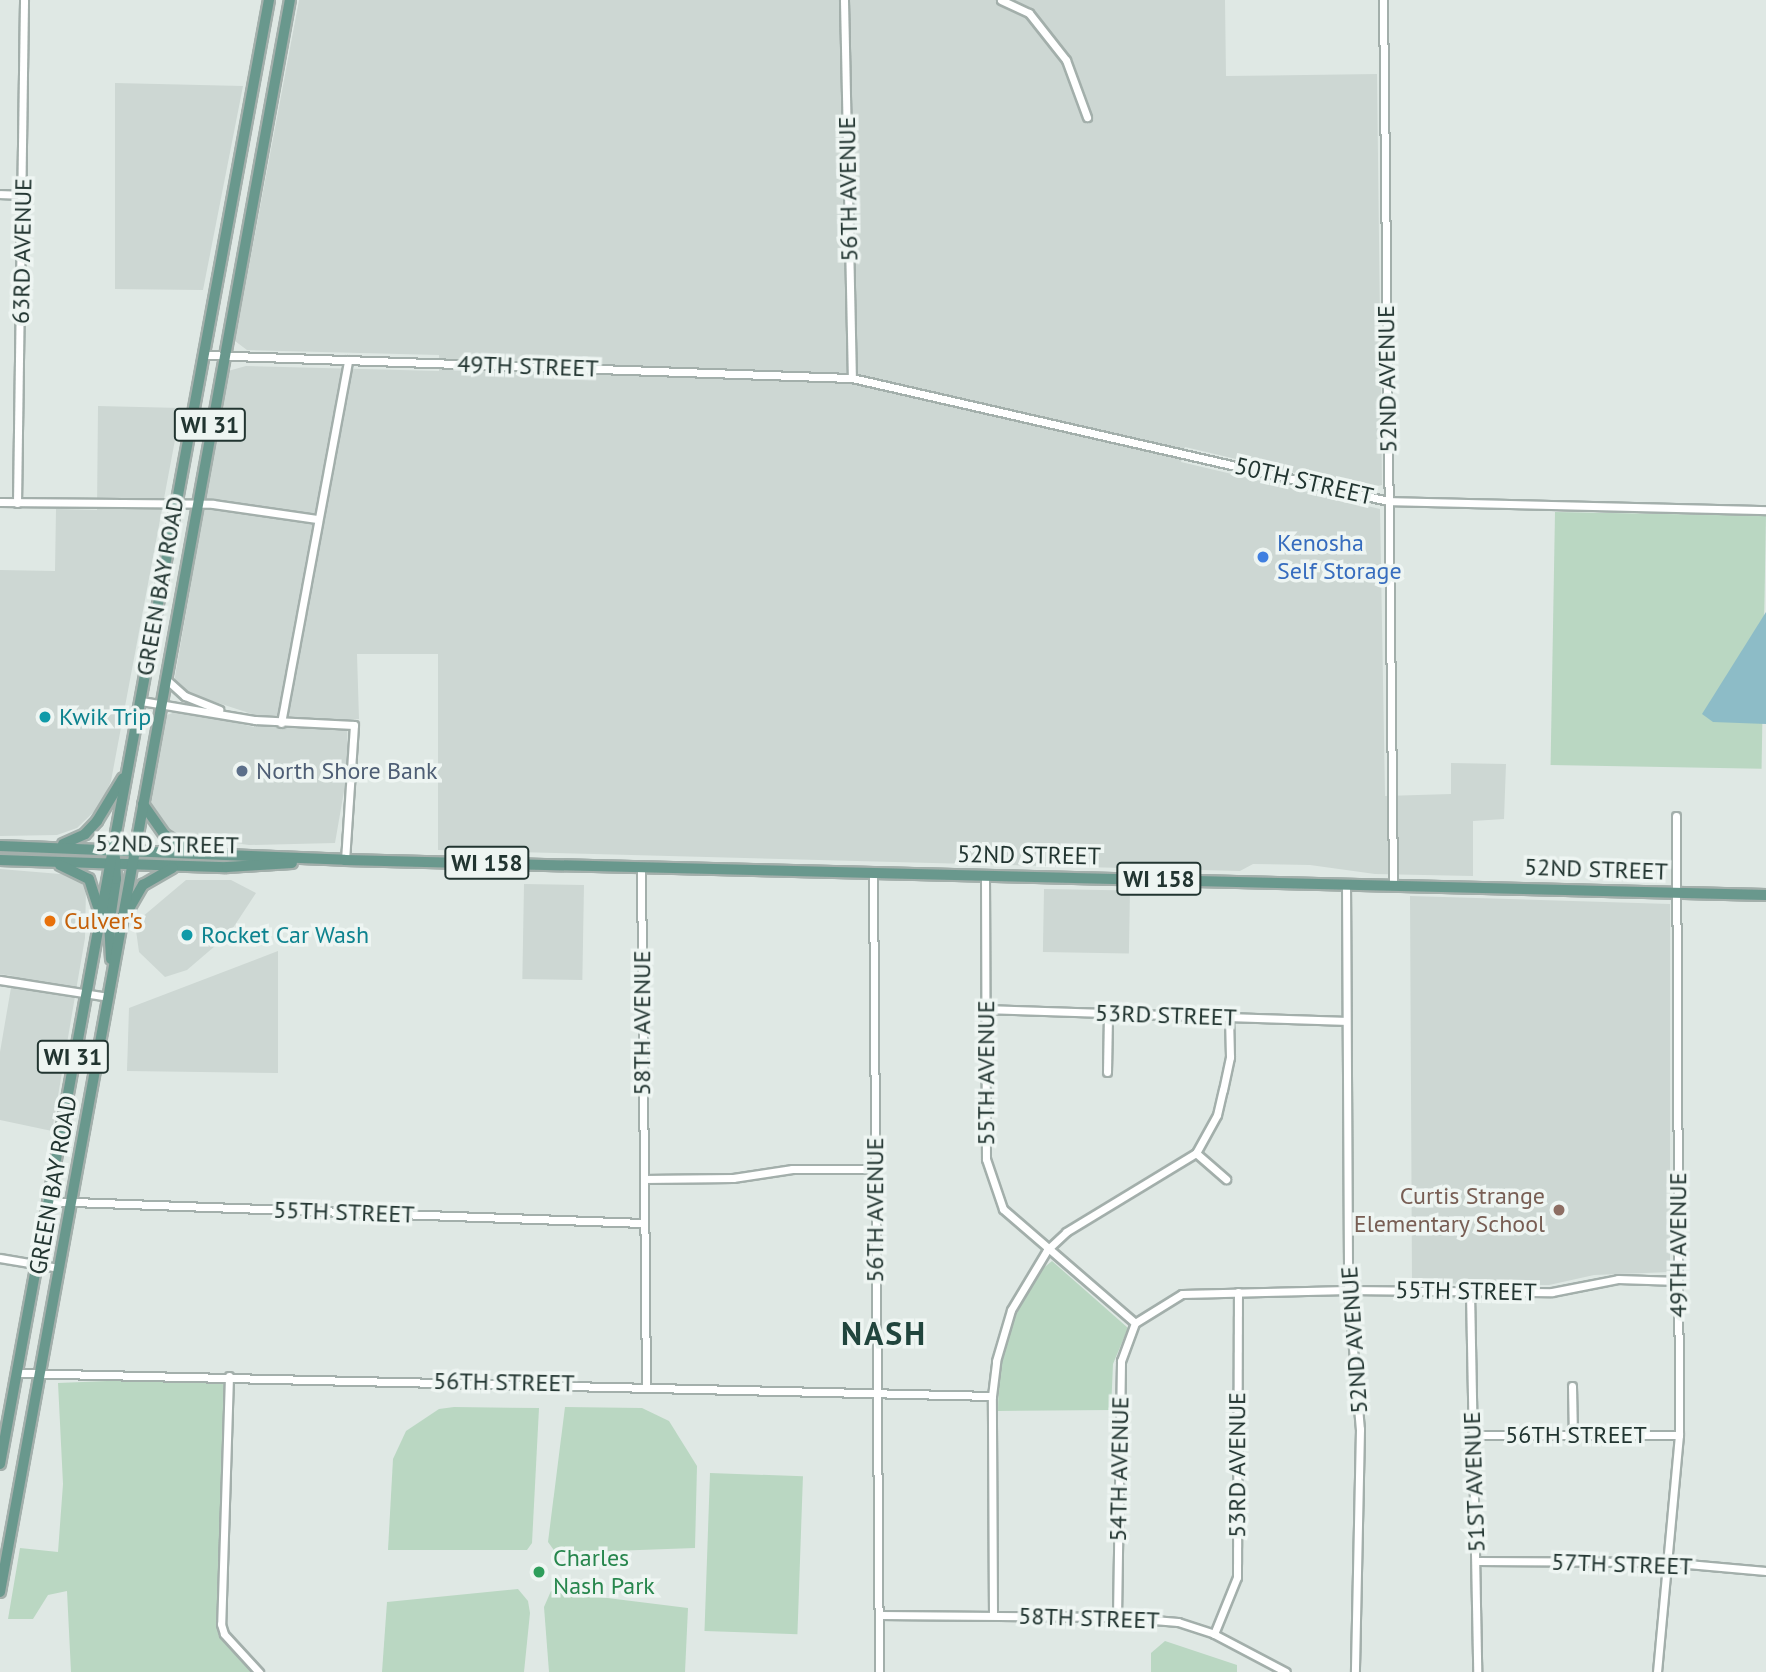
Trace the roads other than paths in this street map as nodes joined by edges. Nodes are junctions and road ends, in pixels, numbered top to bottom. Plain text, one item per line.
1 (24, 0) edge
2 (269, 0) edge
3 (290, 0) edge
4 (844, 0) edge
5 (1001, 0) edge
6 (1383, 0) edge
7 (1087, 117) dead end
8 (0, 194) edge
9 (23, 195) junction
10 (205, 355) junction
11 (223, 356) junction
12 (348, 360) junction
13 (852, 378) junction
14 (1388, 501) junction
15 (0, 502) edge
16 (17, 503) junction
17 (196, 504) junction
18 (178, 506) junction
19 (1766, 510) edge
20 (317, 519) junction
21 (165, 678) junction
22 (141, 701) junction
23 (161, 704) junction
24 (226, 714) junction
25 (281, 723) junction
26 (127, 769) junction
27 (142, 804) junction
28 (1676, 816) dead end
29 (0, 846) edge
30 (59, 846) junction
31 (111, 849) junction
32 (134, 850) junction
33 (256, 856) junction
34 (0, 860) edge
35 (339, 860) junction
36 (51, 862) junction
37 (113, 863) junction
38 (131, 864) junction
39 (178, 866) junction
40 (641, 867) junction
41 (873, 873) junction
42 (985, 876) junction
43 (1346, 883) junction
44 (1393, 884) junction
45 (1676, 893) junction
46 (1766, 895) edge
47 (99, 912) junction
48 (120, 926) junction
49 (112, 972) junction
50 (0, 980) edge
51 (85, 992) junction
52 (108, 997) junction
53 (987, 1009) junction
54 (1108, 1014) junction
55 (1229, 1017) junction
56 (1345, 1021) junction
57 (1107, 1072) dead end
58 (1196, 1153) junction
59 (874, 1169) junction
60 (1226, 1179) dead end
61 (644, 1180) junction
62 (46, 1201) junction
63 (73, 1202) junction
64 (643, 1223) junction
65 (1047, 1250) junction
66 (0, 1258) edge
67 (34, 1264) junction
68 (59, 1268) junction
69 (1678, 1281) junction
70 (1348, 1290) junction
71 (1238, 1292) junction
72 (1471, 1292) junction
73 (1135, 1323) junction
74 (16, 1373) junction
75 (41, 1373) junction
76 (229, 1376) junction
77 (646, 1385) junction
78 (1572, 1386) dead end
79 (875, 1396) junction
80 (992, 1396) junction
81 (1472, 1435) junction
82 (1573, 1436) junction
83 (1679, 1436) junction
84 (0, 1464) edge
85 (1477, 1561) junction
86 (1665, 1562) junction
87 (1766, 1571) edge
88 (0, 1592) edge
89 (880, 1615) junction
90 (993, 1615) junction
91 (1117, 1617) junction
92 (1214, 1634) junction
93 (259, 1672) edge
94 (879, 1672) edge
95 (1286, 1672) edge
96 (1355, 1672) edge
97 (1477, 1672) edge
98 (1657, 1672) edge

1 - 9 street, 63RD AVENUE
2 - 10 main road, GREEN BAY ROAD / WI 31
3 - 11 main road, GREEN BAY ROAD / WI 31
4 - 13 street, 56TH AVENUE
5 - 7 street
6 - 14 street, 52ND AVENUE
8 - 9 street
9 - 16 street, 63RD AVENUE
10 - 11 street, 49TH STREET
10 - 18 main road, GREEN BAY ROAD / WI 31
11 - 12 street, 49TH STREET
11 - 17 main road, GREEN BAY ROAD / WI 31
12 - 13 street, 49TH STREET
12 - 20 street
13 - 14 street, 50TH STREET
14 - 19 street, 50TH STREET
14 - 44 street, 52ND AVENUE
15 - 16 street
16 - 18 street
17 - 18 street
17 - 20 street
17 - 21 main road, GREEN BAY ROAD / WI 31
18 - 22 main road, GREEN BAY ROAD / WI 31
20 - 25 street
21 - 23 main road, GREEN BAY ROAD / WI 31
21 - 24 street
22 - 23 street
22 - 26 main road, GREEN BAY ROAD / WI 31
23 - 24 street
23 - 27 main road, GREEN BAY ROAD / WI 31
24 - 25 street
25 - 35 street
26 - 30 main road
26 - 31 main road, GREEN BAY ROAD / WI 31
27 - 32 main road, GREEN BAY ROAD / WI 31
27 - 33 main road
28 - 45 street, 49TH AVENUE
29 - 30 main road, 52ND STREET / WI 158
30 - 31 main road, 52ND STREET / WI 158
31 - 32 main road, 52ND STREET / WI 158
31 - 37 main road
32 - 33 main road, 52ND STREET / WI 158
32 - 38 main road, GREEN BAY ROAD / WI 31
33 - 35 main road, 52ND STREET / WI 158
34 - 36 main road, 52ND STREET / WI 158
35 - 39 main road, 52ND STREET / WI 158
35 - 40 main road, 52ND STREET / WI 158
36 - 37 main road, 52ND STREET / WI 158
36 - 47 main road
37 - 38 main road, 52ND STREET / WI 158
37 - 47 main road, GREEN BAY ROAD / WI 31
37 - 49 main road
38 - 39 main road, 52ND STREET / WI 158
38 - 48 main road, GREEN BAY ROAD / WI 31
39 - 48 main road
40 - 41 main road, 52ND STREET / WI 158
40 - 61 street, 58TH AVENUE
41 - 42 main road, 52ND STREET / WI 158
41 - 59 street, 56TH AVENUE
42 - 43 main road, 52ND STREET / WI 158
42 - 53 street, 55TH AVENUE
43 - 44 main road, 52ND STREET / WI 158
43 - 56 street, 52ND AVENUE
44 - 45 main road, 52ND STREET / WI 158
45 - 46 main road, 52ND STREET / WI 158
45 - 69 street, 49TH AVENUE
47 - 51 main road, GREEN BAY ROAD / WI 31
48 - 49 main road, GREEN BAY ROAD / WI 31
49 - 52 main road, GREEN BAY ROAD / WI 31
50 - 51 street
51 - 52 street
51 - 62 main road, GREEN BAY ROAD / WI 31
52 - 63 main road, GREEN BAY ROAD / WI 31
53 - 54 street, 53RD STREET
53 - 65 street, 55TH AVENUE
54 - 55 street, 53RD STREET
54 - 57 street
55 - 56 street, 53RD STREET
55 - 58 street
56 - 70 street, 52ND AVENUE
58 - 60 street
58 - 65 street
59 - 61 street
59 - 79 street, 56TH AVENUE
61 - 64 street, 58TH AVENUE
62 - 63 street, 55TH STREET
62 - 67 main road, GREEN BAY ROAD / WI 31
63 - 64 street, 55TH STREET
63 - 68 main road, GREEN BAY ROAD / WI 31
64 - 77 street, 58TH AVENUE
65 - 73 street, 55TH AVENUE
65 - 80 street
66 - 67 street
67 - 68 street
67 - 74 main road, GREEN BAY ROAD / WI 31
68 - 75 main road, GREEN BAY ROAD / WI 31
69 - 72 street, 55TH STREET
69 - 83 street, 49TH AVENUE
70 - 71 street, 55TH STREET
70 - 72 street, 55TH STREET
70 - 96 street, 52ND AVENUE
71 - 73 street, 55TH STREET
71 - 92 street, 53RD AVENUE
72 - 81 street, 51ST AVENUE
73 - 91 street, 54TH AVENUE
74 - 75 street, 56TH STREET
74 - 84 main road, GREEN BAY ROAD / WI 31
75 - 76 street, 56TH STREET
75 - 88 main road, GREEN BAY ROAD / WI 31
76 - 77 street, 56TH STREET
76 - 93 street
77 - 79 street, 56TH STREET
78 - 82 street
79 - 80 street, 56TH STREET
79 - 89 street, 56TH AVENUE
80 - 90 street
81 - 82 street, 56TH STREET
81 - 85 street, 51ST AVENUE
82 - 83 street, 56TH STREET
83 - 86 street, 49TH AVENUE
85 - 86 street, 57TH STREET
85 - 97 street, 51ST AVENUE
86 - 87 street, 57TH STREET
86 - 98 street, 49TH AVENUE
89 - 90 street, 58TH STREET
89 - 94 street, 56TH AVENUE
90 - 91 street, 58TH STREET
91 - 92 street, 58TH STREET
92 - 95 street, 58TH STREET

